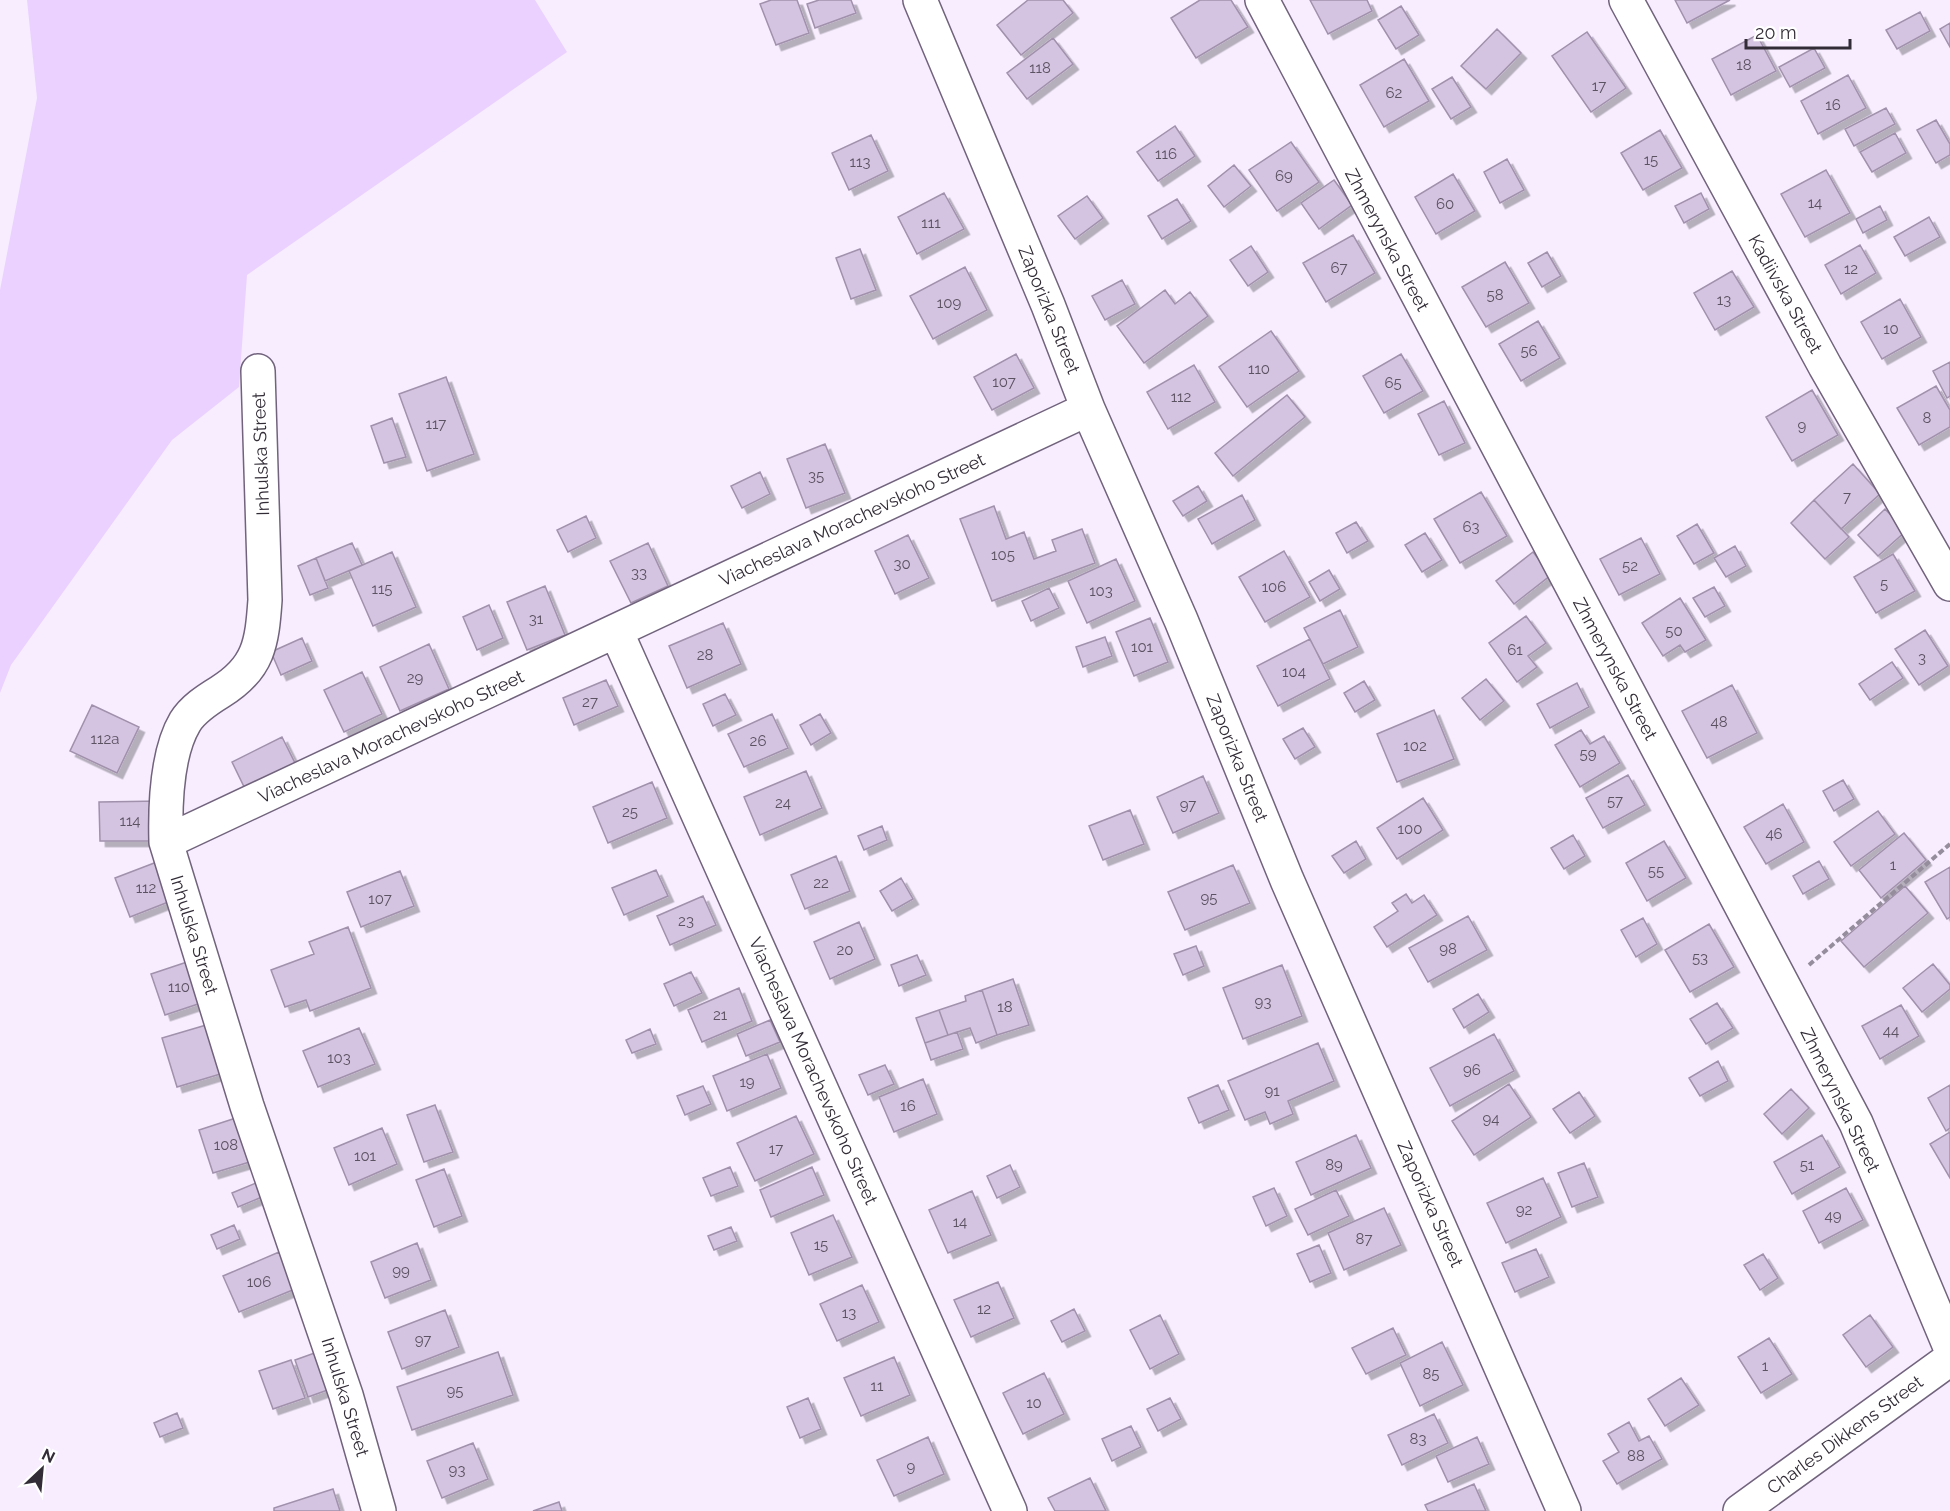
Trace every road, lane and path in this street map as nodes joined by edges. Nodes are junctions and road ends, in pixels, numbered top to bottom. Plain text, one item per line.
1 (920, 0) edge
2 (1262, 0) edge
3 (1626, 0) edge
4 (258, 370) dead end
5 (1088, 409) junction
6 (1950, 584) edge
7 (616, 632) junction
8 (166, 842) junction
9 (1950, 844) edge
10 (1808, 966) dead end
11 (1950, 1347) edge
12 (1950, 1359) edge
13 (379, 1511) edge
14 (1010, 1511) edge
15 (1564, 1511) edge
16 (1740, 1511) edge

1 - 5 street, Zaporizka Street
2 - 11 street, Zhmerynska Street
3 - 6 street, Kadiivska Street
4 - 8 street, Inhulska Street
5 - 7 street, Viacheslava Morachevskoho Street
5 - 15 street, Zaporizka Street
7 - 8 street, Viacheslava Morachevskoho Street
7 - 14 street, Viacheslava Morachevskoho Street
8 - 13 street, Inhulska Street
9 - 10 path
12 - 16 street, Charles Dikkens Street

